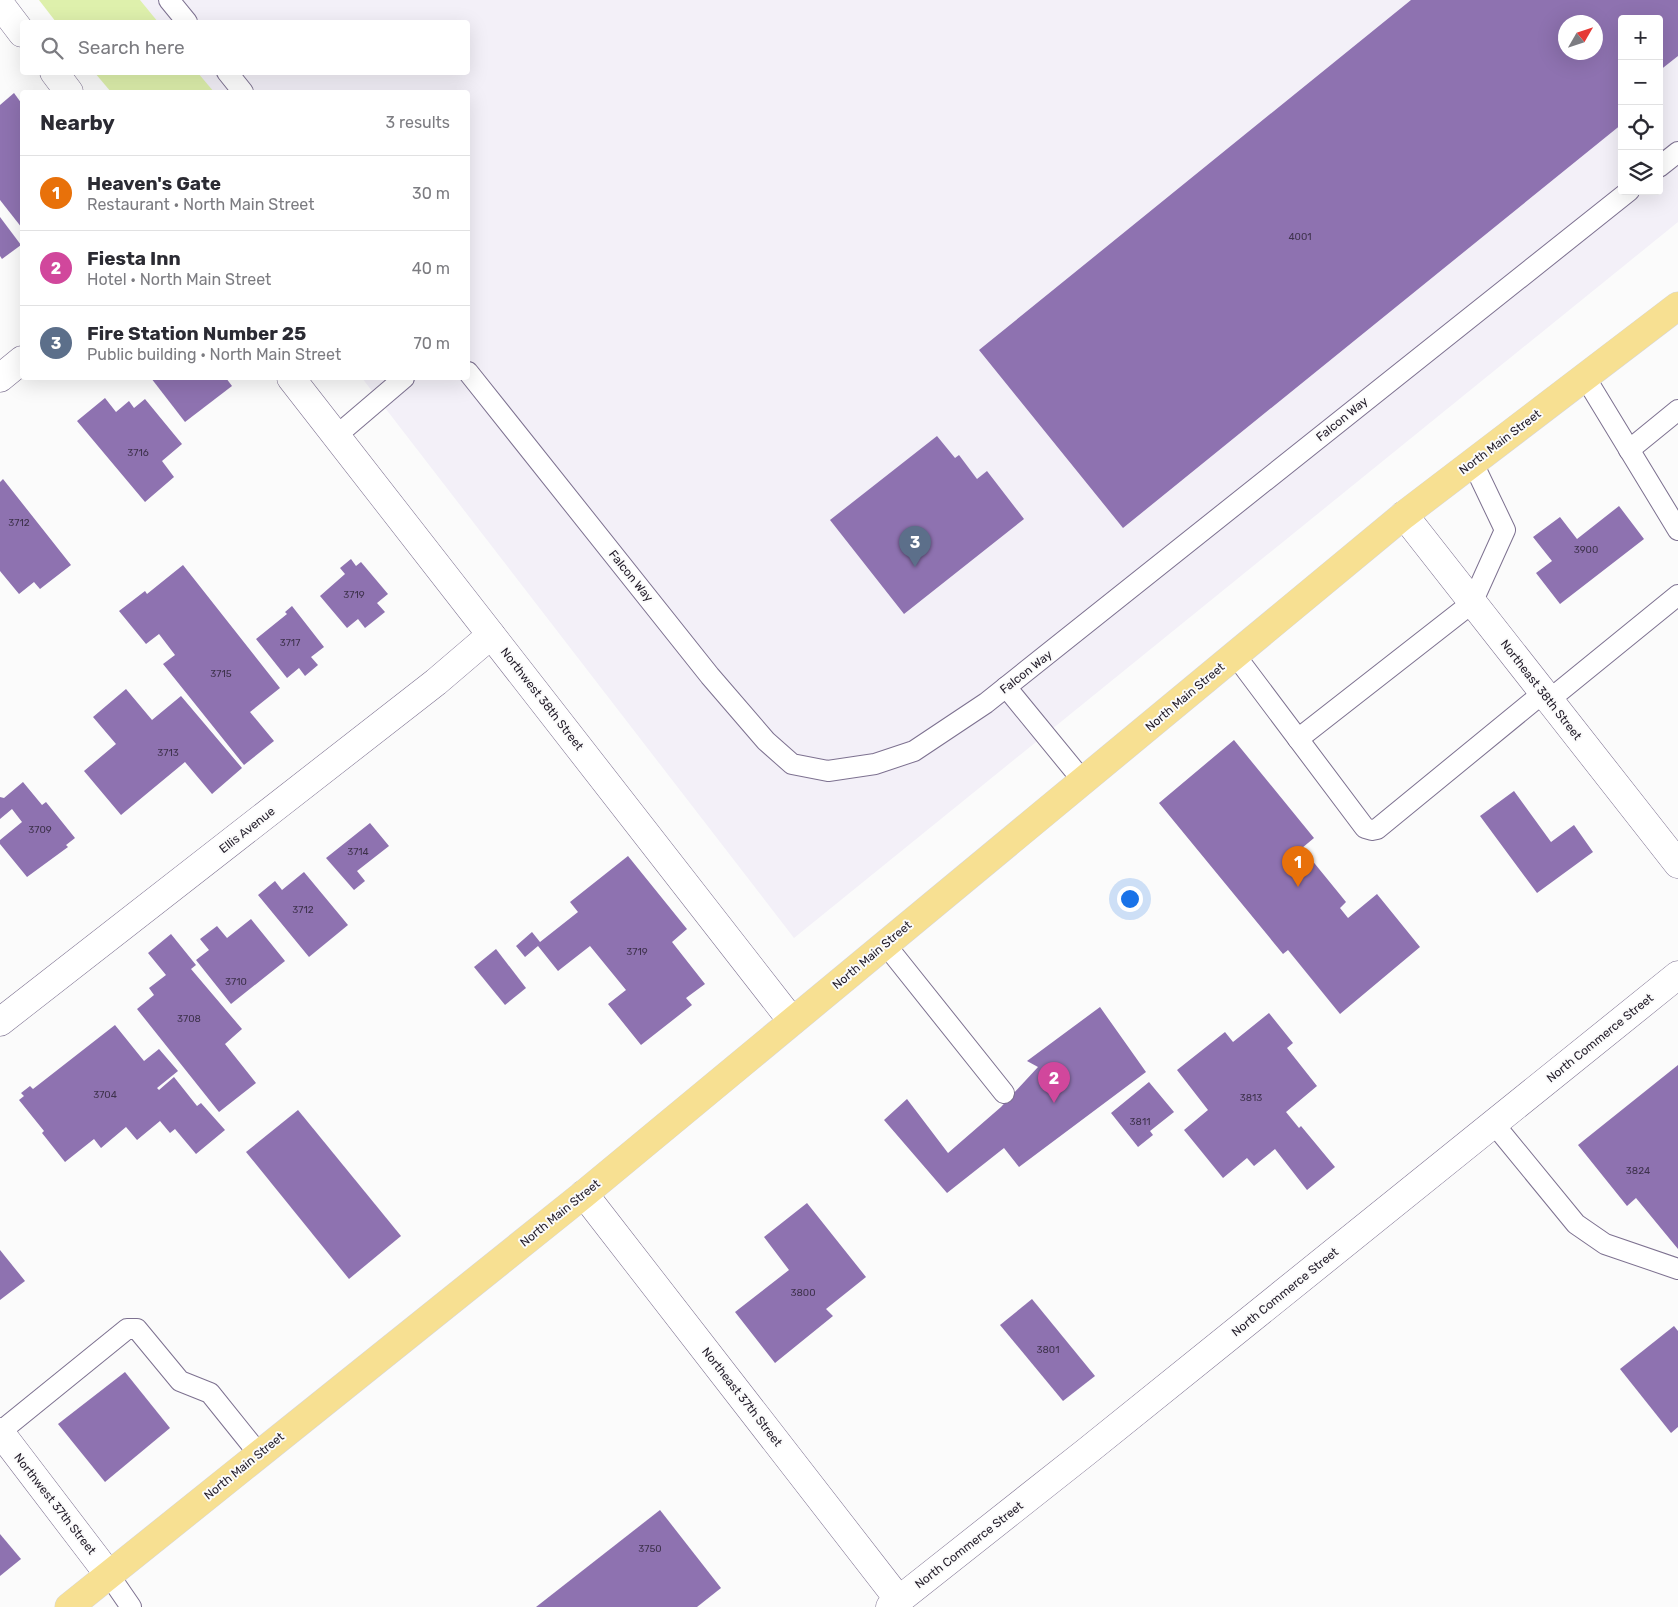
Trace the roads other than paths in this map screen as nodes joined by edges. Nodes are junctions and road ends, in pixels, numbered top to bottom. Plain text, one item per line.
1 (169, 0) edge
2 (0, 4) edge
3 (185, 20) edge
4 (20, 30) edge
5 (56, 75) edge
6 (229, 75) edge
7 (68, 90) edge
8 (241, 90) edge
9 (1678, 152) edge
10 (1663, 164) edge
11 (1624, 195) edge
12 (1678, 306) edge
13 (20, 362) edge
14 (470, 375) edge
15 (1585, 377) junction
16 (0, 378) edge
17 (293, 380) edge
18 (402, 380) edge
19 (1678, 410) edge
20 (336, 436) junction
21 (1629, 450) junction
22 (1473, 463) junction
23 (1404, 515) junction
24 (1678, 530) edge
25 (1678, 595) edge
26 (1472, 603) junction
27 (491, 635) junction
28 (1235, 655) junction
29 (1006, 688) junction
30 (1546, 697) junction
31 (1298, 739) junction
32 (1083, 781) junction
33 (1678, 864) edge
34 (885, 944) junction
35 (1678, 975) edge
36 (0, 1022) edge
37 (792, 1022) junction
38 (1004, 1093) dead end
39 (1494, 1124) junction
40 (584, 1194) junction
41 (1678, 1270) edge
42 (0, 1432) edge
43 (259, 1454) junction
44 (110, 1575) junction
45 (898, 1605) edge
46 (70, 1607) edge
47 (131, 1607) edge

1 - 3 lane
2 - 4 street
5 - 7 street
6 - 8 lane
9 - 10 lane
11 - 29 lane, Falcon Way
12 - 15 main road, North Main Street
13 - 16 street
14 - 29 lane, Falcon Way
15 - 21 lane
15 - 22 main road, North Main Street
17 - 20 street, Northwest 38th Street
18 - 20 lane
19 - 21 lane
20 - 27 street, Northwest 38th Street
21 - 24 lane
22 - 23 main road, North Main Street
22 - 26 lane
23 - 26 street, Northeast 38th Street
23 - 28 main road, North Main Street
25 - 30 lane
26 - 30 street, Northeast 38th Street
26 - 31 lane
27 - 36 street, Ellis Avenue
27 - 37 street, Northwest 38th Street
28 - 31 lane
28 - 32 main road, North Main Street
29 - 32 lane
30 - 31 lane
30 - 33 street, Northeast 38th Street
32 - 34 main road, North Main Street
34 - 37 main road, North Main Street
34 - 38 lane
35 - 39 street, North Commerce Street
37 - 40 main road, North Main Street
39 - 41 lane
39 - 45 street, North Commerce Street
40 - 43 main road, North Main Street
40 - 45 street, Northeast 37th Street
42 - 43 lane
42 - 44 street, Northwest 37th Street
43 - 44 main road, North Main Street
44 - 46 main road, North Main Street
44 - 47 lane

